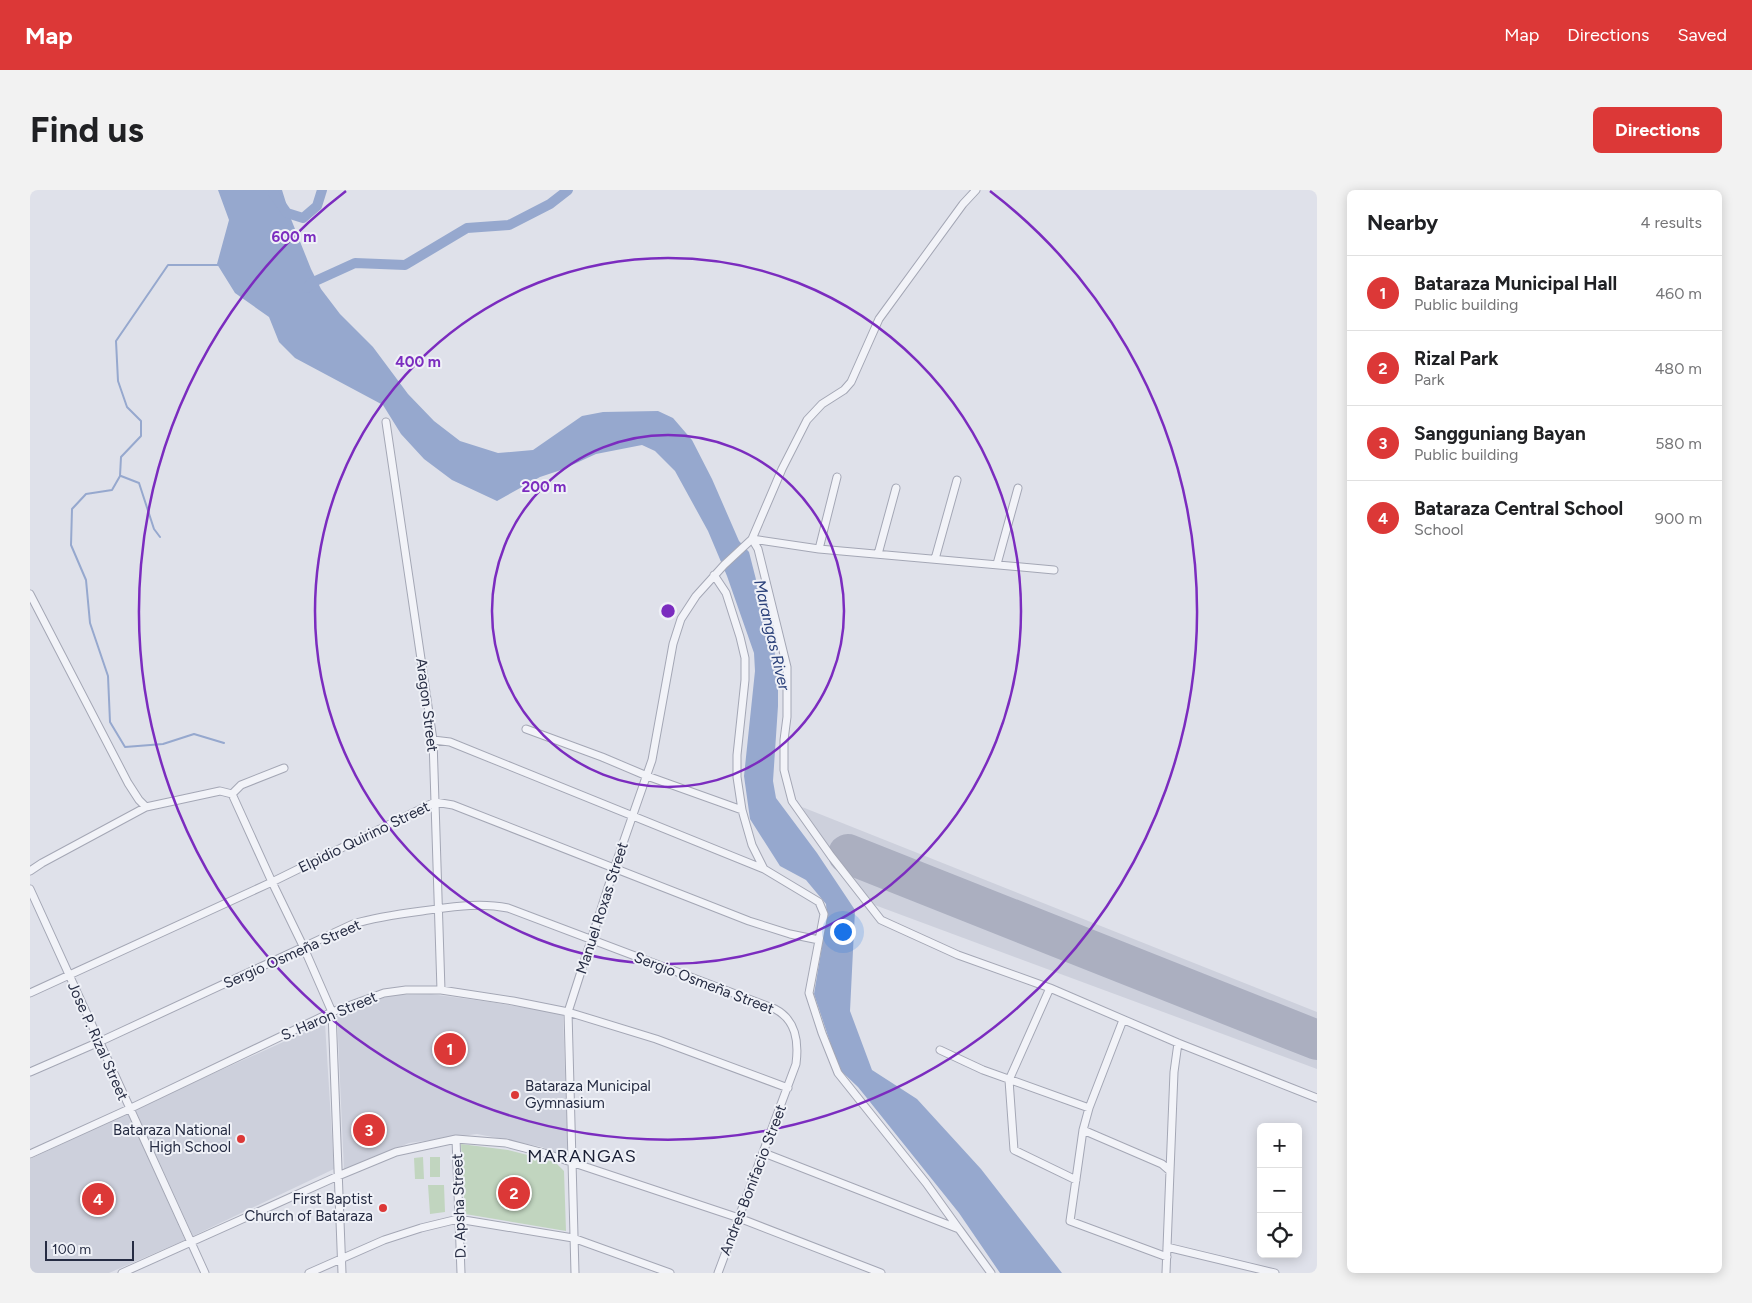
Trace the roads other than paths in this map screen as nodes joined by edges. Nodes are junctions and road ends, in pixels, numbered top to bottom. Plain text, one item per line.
1 (976, 190) edge
2 (386, 422) dead end
3 (837, 478) dead end
4 (957, 480) dead end
5 (896, 488) dead end
6 (1018, 488) dead end
7 (752, 539) junction
8 (819, 549) junction
9 (878, 554) junction
10 (935, 559) junction
11 (997, 564) junction
12 (1054, 570) dead end
13 (714, 575) junction
14 (30, 594) edge
15 (526, 729) dead end
16 (433, 740) junction
17 (284, 768) dead end
18 (647, 776) junction
19 (232, 794) junction
20 (435, 802) junction
21 (146, 807) junction
22 (742, 810) junction
23 (633, 817) junction
24 (614, 868) junction
25 (764, 870) junction
26 (30, 871) edge
27 (272, 882) junction
28 (30, 889) edge
29 (438, 909) junction
30 (590, 940) junction
31 (819, 940) junction
32 (304, 948) junction
33 (68, 975) junction
34 (1050, 988) junction
35 (441, 990) junction
36 (30, 993) edge
37 (332, 1012) junction
38 (568, 1012) junction
39 (788, 1019) joint
40 (1122, 1020) junction
41 (99, 1042) junction
42 (1178, 1043) junction
43 (940, 1050) dead end
44 (30, 1072) edge
45 (1009, 1080) junction
46 (788, 1088) junction
47 (1317, 1098) edge
48 (1089, 1108) junction
49 (129, 1109) junction
50 (1083, 1130) junction
51 (456, 1139) junction
52 (764, 1152) junction
53 (30, 1154) edge
54 (572, 1163) junction
55 (1170, 1171) junction
56 (338, 1176) junction
57 (1076, 1180) junction
58 (739, 1218) junction
59 (458, 1219) junction
60 (959, 1229) junction
61 (573, 1238) junction
62 (191, 1242) junction
63 (1168, 1247) junction
64 (1167, 1257) junction
65 (342, 1259) junction
66 (122, 1273) edge
67 (205, 1273) edge
68 (309, 1273) edge
69 (342, 1273) edge
70 (461, 1273) edge
71 (575, 1273) edge
72 (670, 1273) edge
73 (718, 1273) edge
74 (881, 1273) edge
75 (992, 1273) edge
76 (1166, 1273) edge
77 (1275, 1273) edge

1 - 7 street
2 - 16 street, Aragon Street
3 - 8 street
4 - 10 street
5 - 9 street
6 - 11 street
7 - 8 street
7 - 13 street, Manuel Roxas Street
7 - 34 street
8 - 9 street
9 - 10 street
10 - 11 street
11 - 12 street
13 - 18 street, Manuel Roxas Street
13 - 22 street
14 - 21 street
15 - 18 street
16 - 20 street, Aragon Street
16 - 23 street
17 - 19 street
18 - 22 street
18 - 23 street, Manuel Roxas Street
19 - 21 street
19 - 27 street
20 - 24 street, Elpidio Quirino Street
20 - 27 street, Elpidio Quirino Street
20 - 29 street, Aragon Street
21 - 26 street
22 - 25 street
23 - 24 street, Manuel Roxas Street
23 - 25 street
24 - 30 street, Manuel Roxas Street
24 - 31 street, Elpidio Quirino Street
25 - 31 street
27 - 32 street
27 - 33 street, Elpidio Quirino Street
28 - 33 street, Jose P. Rizal Street
29 - 30 street, Sergio Osmeña Street
29 - 32 street, Sergio Osmeña Street
29 - 35 street, Aragon Street
30 - 38 street, Manuel Roxas Street
30 - 39 street, Sergio Osmeña Street
31 - 60 street
32 - 37 street
32 - 41 street, Sergio Osmeña Street
33 - 36 street, Elpidio Quirino Street
33 - 41 street, Jose P. Rizal Street
34 - 40 street
34 - 45 street
35 - 37 street, S. Haron Street
35 - 38 street, S. Haron Street
37 - 49 street, S. Haron Street
37 - 56 street
38 - 46 street, S. Haron Street
38 - 54 street, Manuel Roxas Street
39 - 46 street, Andres Bonifacio Street
40 - 42 street
40 - 48 street
41 - 44 street, Sergio Osmeña Street
41 - 49 street, Jose P. Rizal Street
42 - 47 street
42 - 55 street
43 - 45 street
45 - 48 street
45 - 57 street
46 - 52 street, Andres Bonifacio Street
48 - 50 street
49 - 53 street, S. Haron Street
49 - 62 street, Jose P. Rizal Street
50 - 55 street
50 - 57 street
51 - 54 street
51 - 56 street
51 - 59 street, D. Apsha Street
52 - 58 street, Andres Bonifacio Street
52 - 60 street
54 - 58 street
54 - 61 street, Manuel Roxas Street
55 - 63 street
56 - 62 street
56 - 65 street
57 - 64 street
58 - 73 street, Andres Bonifacio Street
58 - 74 street
59 - 61 street
59 - 65 street
59 - 70 street, D. Apsha Street
60 - 75 street
61 - 71 street, Manuel Roxas Street
61 - 72 street
62 - 66 street
62 - 67 street, Jose P. Rizal Street
63 - 64 street
63 - 77 street
64 - 76 street
65 - 68 street
65 - 69 street

